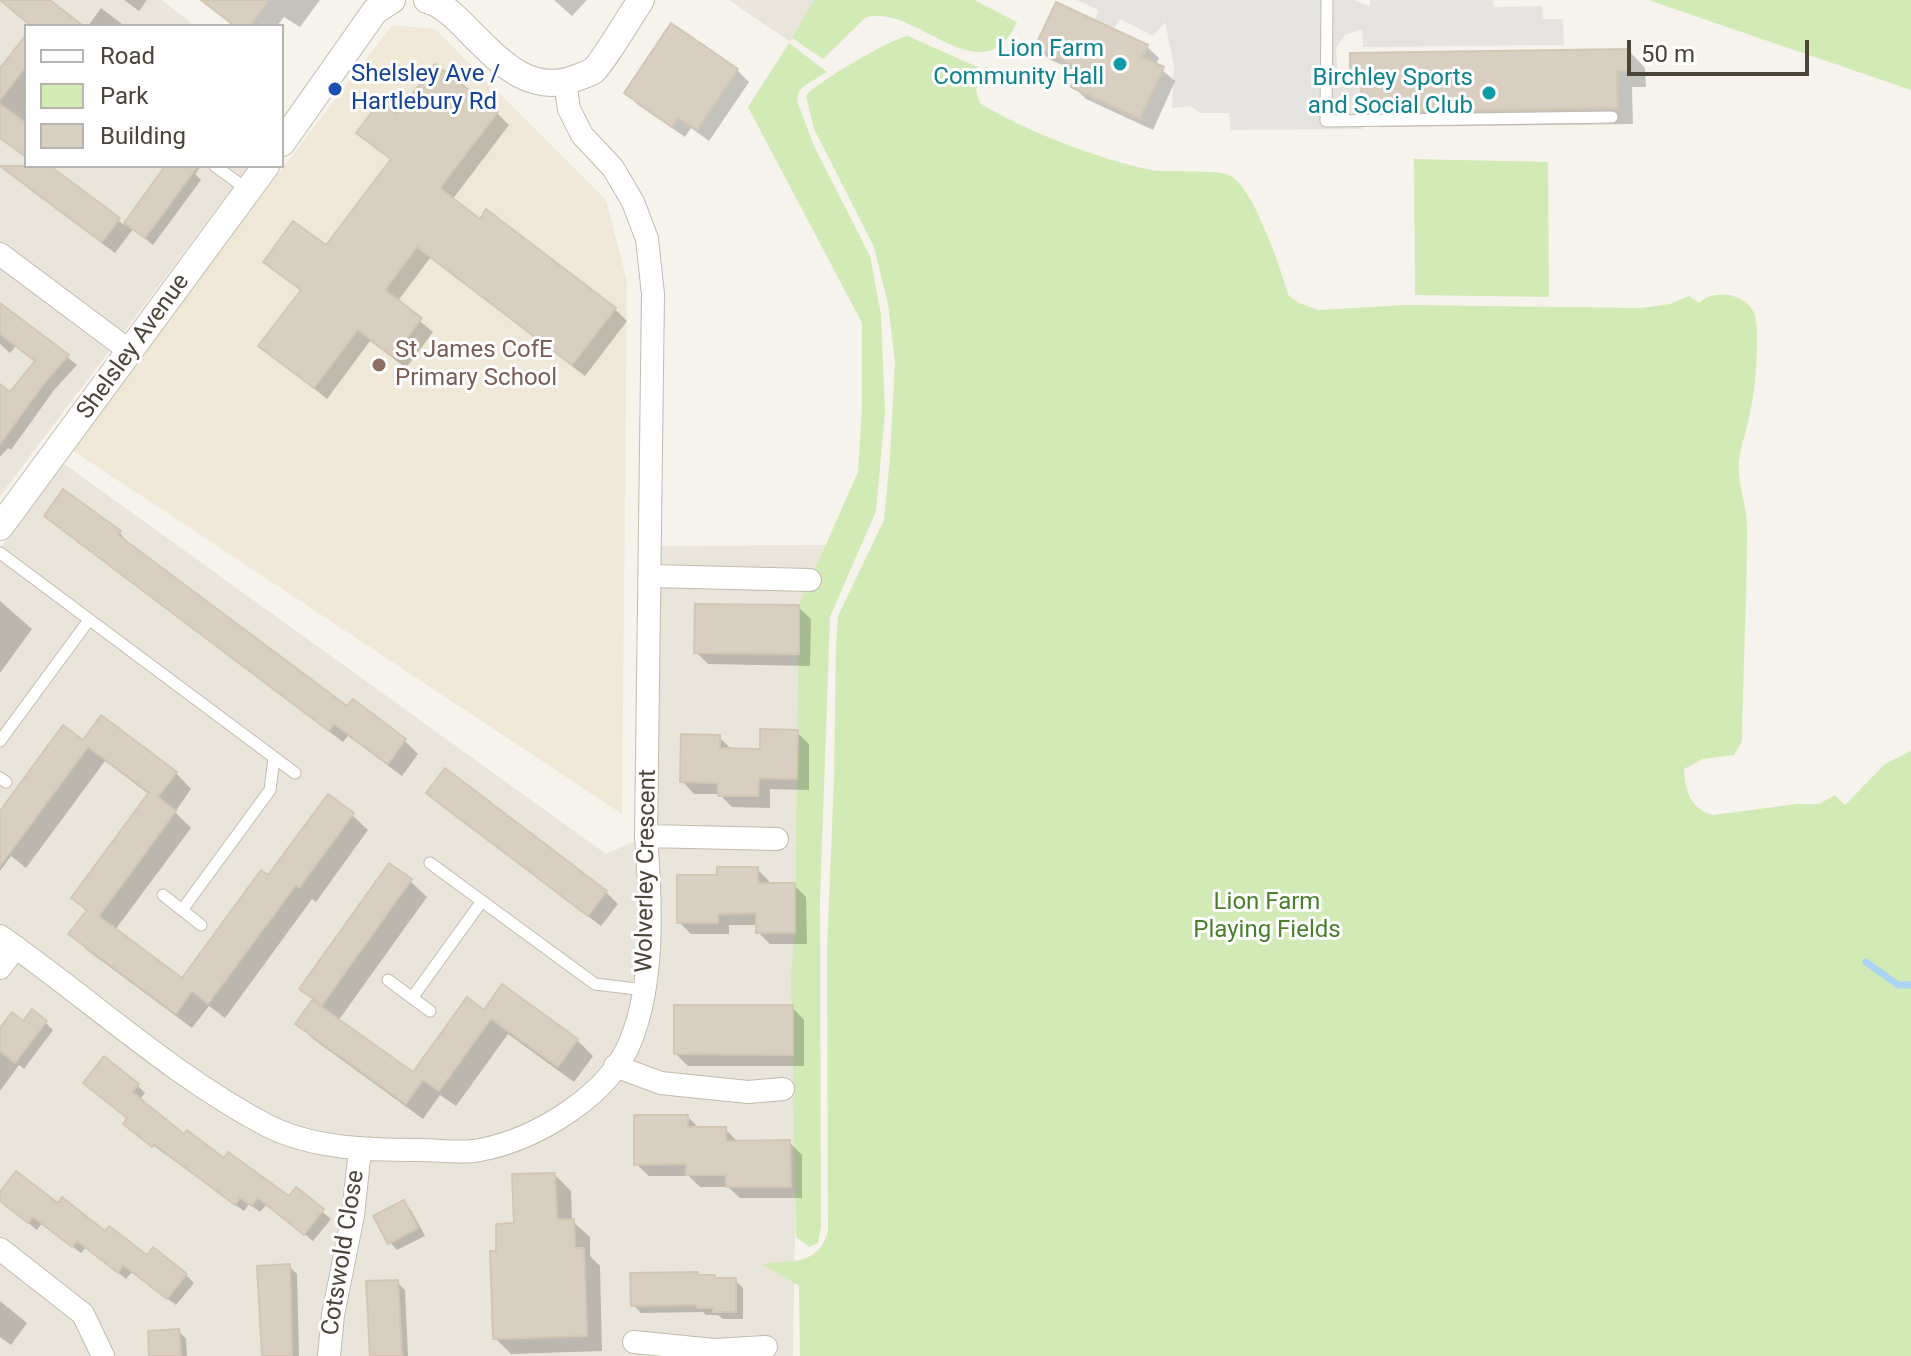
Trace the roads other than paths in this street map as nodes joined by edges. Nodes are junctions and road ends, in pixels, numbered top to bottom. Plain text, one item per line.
1 (392, 0) edge
2 (427, 0) edge
3 (641, 0) edge
4 (1327, 0) edge
5 (565, 82) junction
6 (1612, 117) dead end
7 (284, 140) edge
8 (218, 168) edge
9 (264, 168) edge
10 (248, 190) junction
11 (0, 254) edge
12 (131, 352) junction
13 (0, 527) edge
14 (0, 553) edge
15 (651, 576) junction
16 (810, 580) dead end
17 (89, 620) junction
18 (0, 741) edge
19 (274, 758) junction
20 (295, 773) dead end
21 (646, 836) junction
22 (777, 839) dead end
23 (430, 863) dead end
24 (163, 895) dead end
25 (482, 901) junction
26 (182, 910) junction
27 (201, 925) dead end
28 (8, 941) edge
29 (0, 968) edge
30 (388, 980) dead end
31 (645, 990) junction
32 (412, 998) junction
33 (430, 1011) dead end
34 (615, 1066) junction
35 (783, 1089) dead end
36 (360, 1150) junction
37 (0, 1249) edge
38 (634, 1342) dead end
39 (766, 1347) dead end
40 (664, 1348) edge
41 (103, 1356) edge
42 (329, 1356) edge

1 - 7 street
2 - 5 street
3 - 5 street
4 - 6 lane
5 - 15 street, Wolverley Crescent
8 - 10 lane
9 - 10 street, Shelsley Avenue
10 - 12 street, Shelsley Avenue
11 - 12 street
12 - 13 street, Shelsley Avenue
14 - 17 lane
15 - 16 street
15 - 21 street, Wolverley Crescent
17 - 18 lane
17 - 19 lane
19 - 20 lane
19 - 26 lane
21 - 22 street
21 - 31 street, Wolverley Crescent
23 - 25 lane
24 - 26 lane
25 - 31 lane
25 - 32 lane
26 - 27 lane
28 - 29 street
28 - 36 street, Wolverley Crescent
30 - 32 lane
31 - 34 street, Wolverley Crescent
32 - 33 lane
34 - 35 street
34 - 36 street, Wolverley Crescent
36 - 42 street, Cotswold Close
37 - 41 street
38 - 40 street
39 - 40 street

